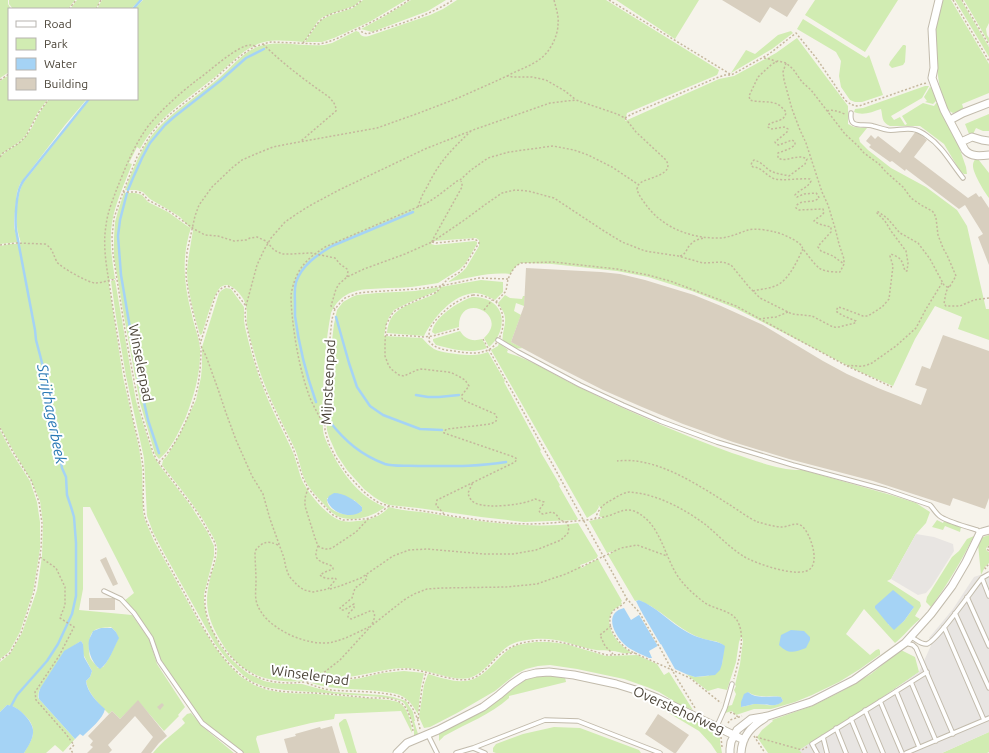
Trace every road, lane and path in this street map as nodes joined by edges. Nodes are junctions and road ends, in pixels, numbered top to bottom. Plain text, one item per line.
1 (76, 0) edge
2 (362, 0) edge
3 (409, 0) edge
4 (453, 0) edge
5 (554, 0) edge
6 (609, 0) edge
7 (939, 0) edge
8 (952, 0) edge
9 (962, 0) edge
10 (70, 8) edge
11 (359, 28) junction
12 (303, 43) junction
13 (263, 44) junction
14 (989, 45) edge
15 (256, 46) junction
16 (762, 58) junction
17 (989, 61) edge
18 (777, 62) junction
19 (786, 63) junction
20 (731, 75) junction
21 (507, 76) junction
22 (932, 78) junction
23 (47, 100) edge
24 (576, 100) junction
25 (989, 103) edge
26 (827, 111) junction
27 (851, 113) joint
28 (626, 118) junction
29 (950, 120) junction
30 (472, 130) junction
31 (989, 141) edge
32 (300, 142) junction
33 (961, 142) junction
34 (989, 155) edge
35 (0, 157) edge
36 (963, 178) dead end
37 (460, 180) junction
38 (639, 185) junction
39 (123, 192) junction
40 (418, 206) junction
41 (192, 228) junction
42 (706, 237) junction
43 (432, 242) junction
44 (268, 243) junction
45 (0, 245) edge
46 (803, 249) junction
47 (315, 253) junction
48 (678, 256) junction
49 (844, 264) junction
50 (347, 276) junction
51 (116, 279) junction
52 (508, 279) junction
53 (109, 280) junction
54 (942, 283) junction
55 (441, 286) junction
56 (949, 286) junction
57 (752, 291) junction
58 (989, 298) edge
59 (492, 300) junction
60 (496, 302) junction
61 (246, 306) junction
62 (335, 310) junction
63 (484, 310) dead end
64 (788, 312) junction
65 (759, 319) junction
66 (459, 329) dead end
67 (386, 335) junction
68 (430, 337) junction
69 (483, 339) dead end
70 (498, 340) junction
71 (200, 343) junction
72 (201, 346) junction
73 (489, 349) junction
74 (847, 366) junction
75 (892, 387) dead end
76 (325, 425) junction
77 (0, 428) edge
78 (617, 461) dead end
79 (159, 462) junction
80 (473, 482) junction
81 (308, 488) junction
82 (389, 506) junction
83 (444, 514) junction
84 (369, 518) junction
85 (595, 519) junction
86 (583, 520) junction
87 (566, 522) junction
88 (989, 530) edge
89 (980, 533) junction
90 (279, 545) junction
91 (318, 546) junction
92 (989, 546) edge
93 (989, 551) edge
94 (603, 556) junction
95 (667, 556) junction
96 (40, 557) junction
97 (989, 564) edge
98 (989, 569) edge
99 (989, 574) edge
100 (366, 575) junction
101 (982, 578) junction
102 (328, 589) junction
103 (104, 591) dead end
104 (989, 596) edge
105 (967, 597) junction
106 (627, 598) junction
107 (955, 613) junction
108 (371, 626) junction
109 (611, 626) junction
110 (944, 627) junction
111 (911, 636) junction
112 (905, 643) junction
113 (989, 646) edge
114 (635, 653) junction
115 (613, 654) junction
116 (0, 660) edge
117 (672, 670) junction
118 (426, 672) junction
119 (927, 672) junction
120 (316, 681) junction
121 (305, 682) junction
122 (911, 682) junction
123 (732, 684) joint
124 (989, 688) edge
125 (896, 691) junction
126 (880, 701) junction
127 (725, 708) junction
128 (865, 710) junction
129 (737, 716) dead end
130 (768, 716) junction
131 (989, 718) edge
132 (418, 719) junction
133 (733, 719) dead end
134 (851, 719) junction
135 (702, 720) junction
136 (984, 720) junction
137 (717, 727) junction
138 (836, 728) junction
139 (724, 730) junction
140 (426, 732) junction
141 (952, 734) junction
142 (734, 735) junction
143 (823, 737) junction
144 (413, 740) junction
145 (744, 740) junction
146 (936, 741) junction
147 (722, 747) dead end
148 (473, 748) junction
149 (919, 748) junction
150 (802, 750) dead end
151 (658, 752) edge
152 (73, 753) edge
153 (241, 753) edge
154 (397, 753) edge
155 (437, 753) edge
156 (456, 753) edge
157 (485, 753) edge
158 (730, 753) edge
159 (741, 753) edge
160 (765, 753) edge
161 (817, 753) edge
162 (827, 753) edge
163 (846, 753) edge
164 (865, 753) edge
165 (883, 753) edge
166 (902, 753) edge
167 (906, 753) edge

1 - 10 path
2 - 12 path
3 - 11 path, Winselerpad
4 - 11 path
5 - 21 path
6 - 20 path
7 - 22 street
8 - 17 path
9 - 14 path
11 - 12 path, Winselerpad
12 - 13 path, Winselerpad
13 - 15 path, Winselerpad
13 - 32 path
15 - 39 path, Winselerpad
15 - 53 path
16 - 18 path
16 - 20 path
16 - 22 path
18 - 19 path
18 - 49 path
19 - 26 path
19 - 49 path
20 - 28 path
21 - 24 path
21 - 32 path
22 - 29 street
23 - 35 path
24 - 28 path
24 - 30 path
25 - 29 street
26 - 27 path
26 - 56 path
27 - 36 lane
28 - 38 path
29 - 33 street
30 - 40 path
30 - 44 path
31 - 33 street
32 - 41 path
33 - 34 street
37 - 38 path
37 - 40 path
37 - 43 path
38 - 42 path
39 - 41 path
39 - 51 path, Winselerpad
40 - 47 path
41 - 44 path
41 - 71 path
42 - 46 path
42 - 48 path
43 - 48 path
43 - 50 path
43 - 55 path
44 - 47 path
44 - 61 path
45 - 53 path
46 - 49 path
46 - 57 path
47 - 50 path
47 - 76 path
48 - 57 path
50 - 62 path, Mijnsteenpad
51 - 53 path
51 - 79 path, Winselerpad
52 - 55 path
52 - 60 path
52 - 65 path
53 - 144 path
54 - 56 path
54 - 64 path
54 - 74 path
55 - 62 path
55 - 67 path
56 - 58 path
57 - 64 path
59 - 60 path
59 - 63 path
59 - 68 path
60 - 70 path
61 - 71 path
61 - 81 path
62 - 76 path, Mijnsteenpad
64 - 65 path
65 - 74 path
66 - 68 path
67 - 68 path
67 - 80 path
68 - 73 path
69 - 73 path
70 - 73 path
70 - 89 lane
71 - 72 path
72 - 79 path
72 - 90 path
73 - 86 path
74 - 75 path
76 - 82 path, Mijnsteenpad
77 - 96 path
78 - 85 path
79 - 121 path, Winselerpad
80 - 83 path
80 - 87 path
81 - 84 path
81 - 91 path
82 - 83 path, Mijnsteenpad
82 - 84 path
83 - 87 path, Mijnsteenpad
84 - 91 path
85 - 86 path, Mijnsteenpad
85 - 95 path, Mijnsteenpad
86 - 87 path, Mijnsteenpad
86 - 94 path
87 - 100 path
88 - 89 street
89 - 111 street
90 - 102 path
90 - 108 path
91 - 102 path
92 - 93 path
94 - 95 path
94 - 106 path
94 - 108 path
95 - 123 path
96 - 116 path
96 - 152 path
97 - 98 path
99 - 101 lane
100 - 102 path
100 - 108 path
101 - 104 lane
101 - 105 lane
103 - 153 lane
105 - 107 lane
105 - 113 lane
106 - 109 path
106 - 117 path
107 - 110 lane
107 - 124 lane
108 - 120 path
109 - 114 path, Winselerpad
109 - 115 path
110 - 111 lane
110 - 136 lane
111 - 112 street
112 - 119 lane
112 - 130 street
114 - 115 path, Winselerpad
114 - 117 path, Winselerpad
115 - 118 path, Winselerpad
117 - 127 path, Winselerpad
117 - 135 path
118 - 120 path, Winselerpad
118 - 132 path
119 - 122 lane
119 - 141 lane
120 - 121 path, Winselerpad
121 - 132 path, Winselerpad
122 - 125 lane
122 - 146 lane
123 - 127 lane
125 - 126 lane
125 - 149 lane
126 - 128 lane
126 - 166 lane
127 - 137 lane
128 - 134 lane
128 - 165 lane
129 - 133 path
130 - 142 street
130 - 145 street
131 - 136 lane
132 - 140 path, Winselerpad
134 - 138 lane
134 - 164 lane
135 - 137 street, Overstehofweg
135 - 140 street, Overstehofweg
136 - 141 lane
137 - 139 street, Overstehofweg
138 - 143 lane
138 - 163 lane
139 - 142 street, Overstehofweg
139 - 147 path
140 - 144 street, Overstehofweg
140 - 155 lane
141 - 146 lane
142 - 145 street, Overstehofweg
142 - 158 street
143 - 161 lane
143 - 162 lane
144 - 154 street, Overstehofweg
145 - 159 street
146 - 149 lane
148 - 151 lane
148 - 156 lane
148 - 157 lane
149 - 167 lane
150 - 160 path

